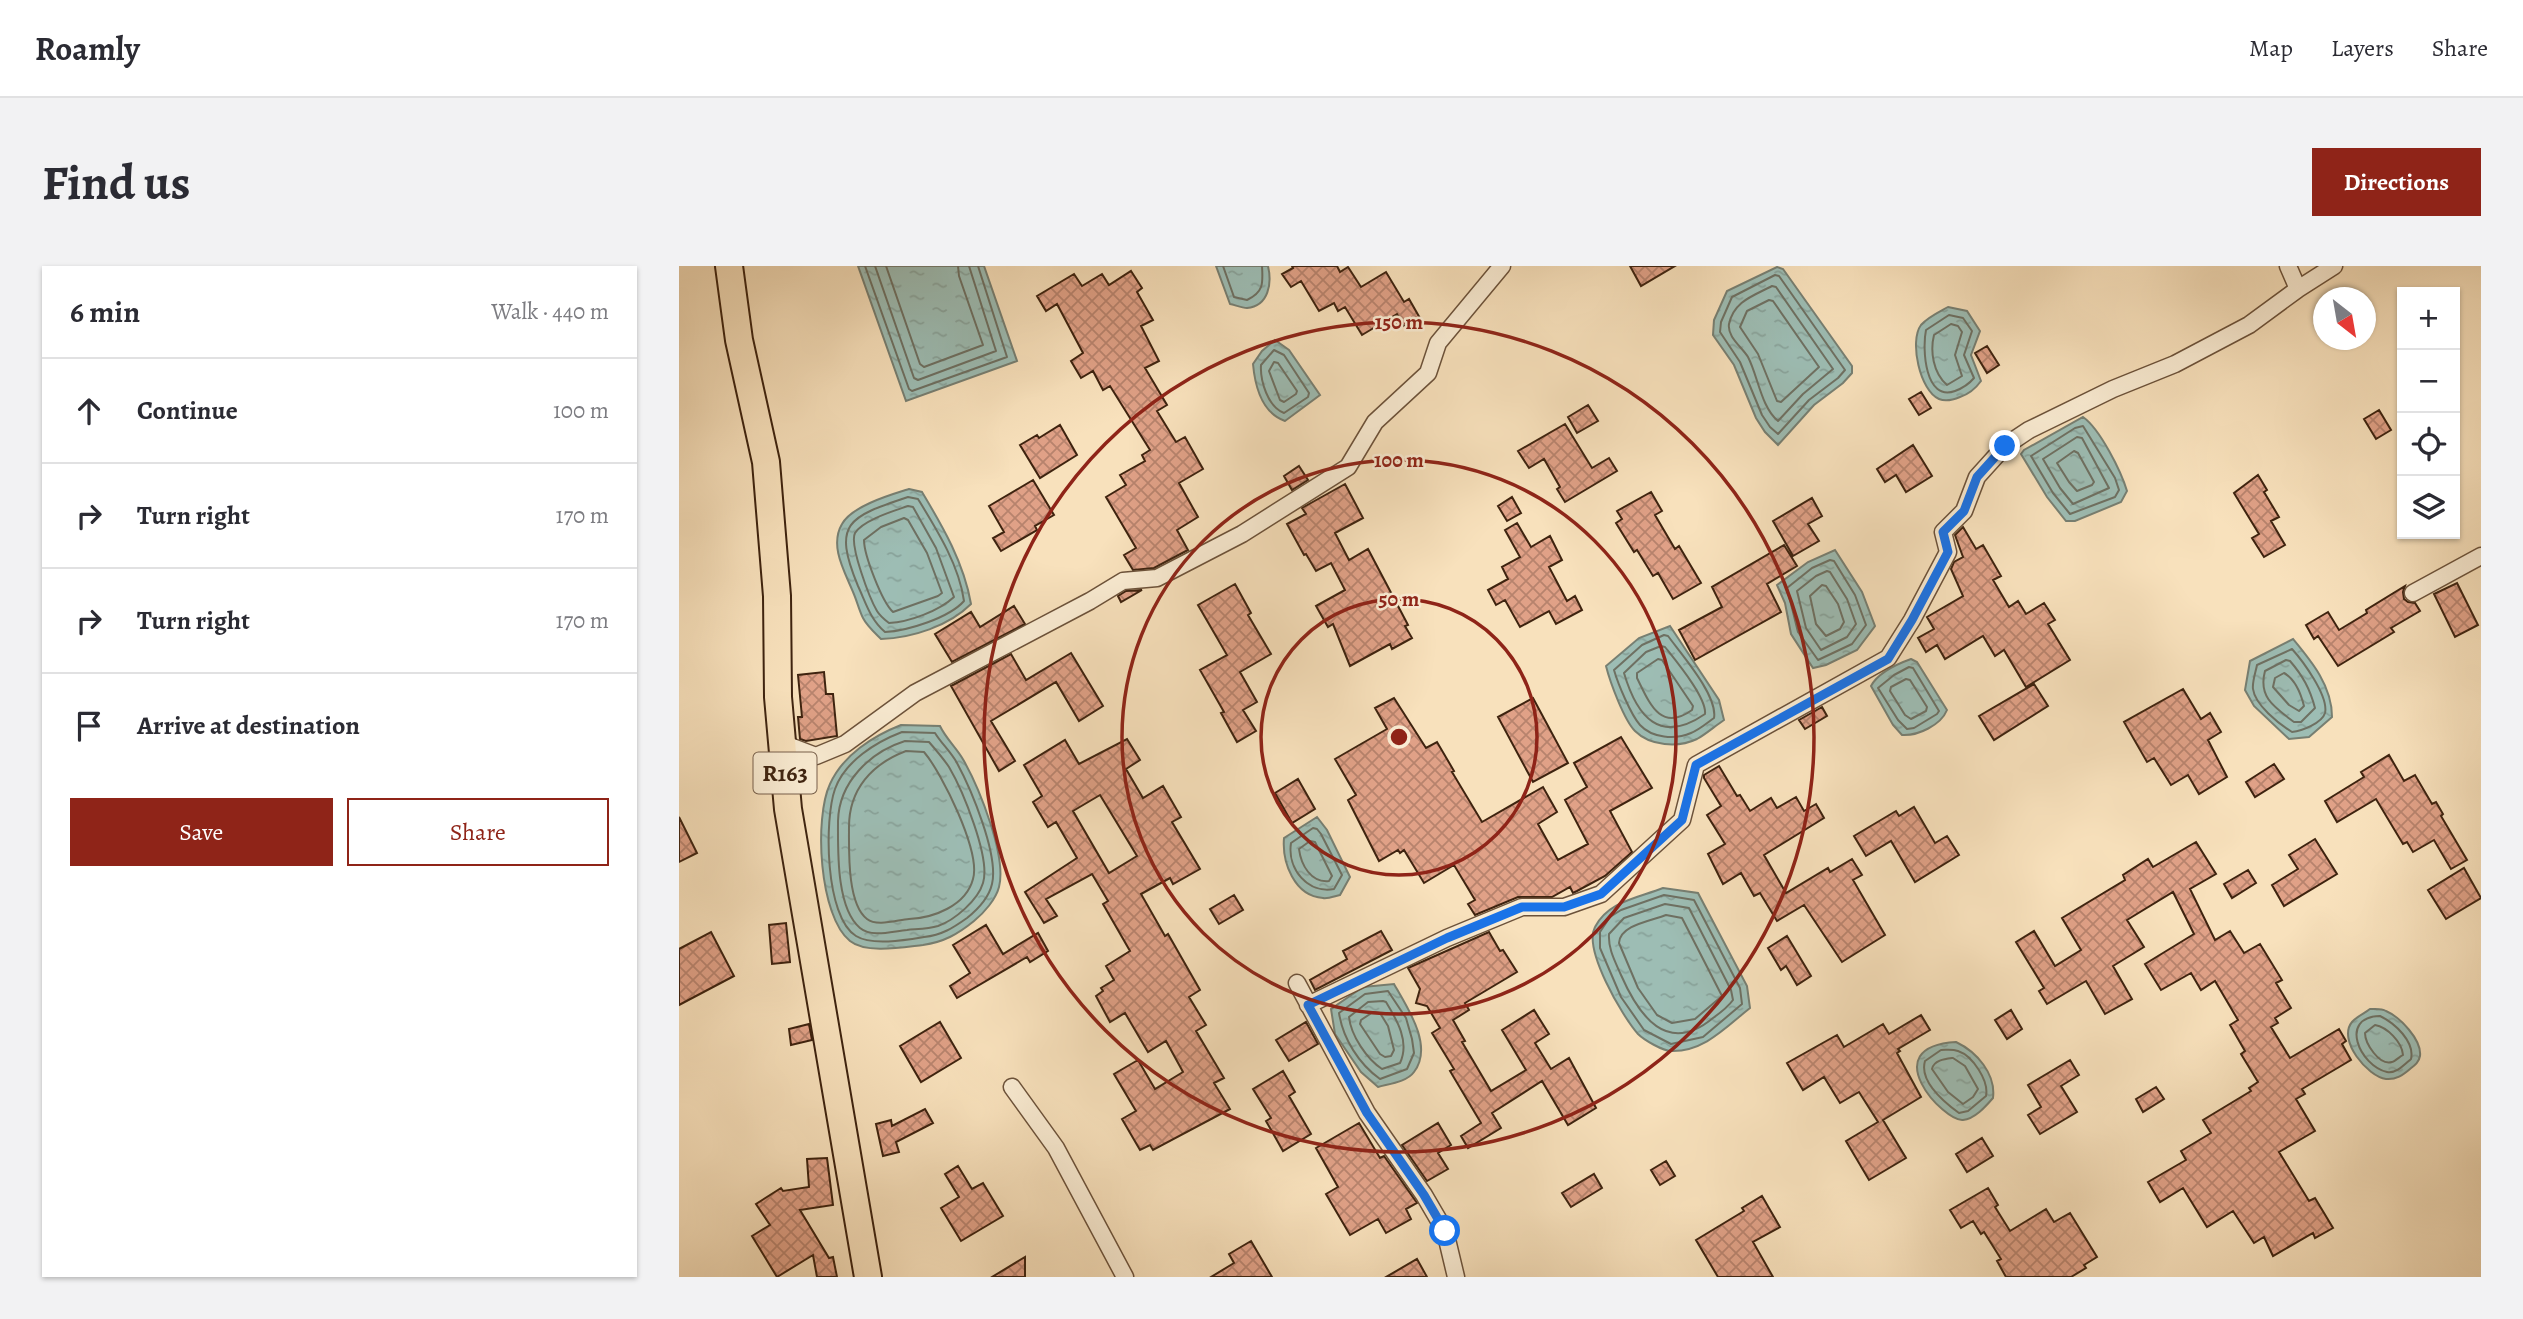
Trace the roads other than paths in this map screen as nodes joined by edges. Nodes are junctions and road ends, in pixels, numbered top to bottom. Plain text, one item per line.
1 (729, 266) edge
2 (1502, 266) edge
3 (2288, 266) edge
4 (2334, 266) edge
5 (2298, 289) junction
6 (2481, 556) edge
7 (2413, 593) dead end
8 (782, 743) junction
9 (1297, 983) dead end
10 (1308, 1005) junction
11 (1012, 1087) dead end
12 (868, 1277) edge
13 (1125, 1277) edge
14 (1456, 1277) edge

1 - 8 main road, R163
2 - 8 street
3 - 5 street
4 - 5 street
5 - 10 street
6 - 7 street
8 - 12 main road, R163
9 - 10 street
10 - 14 street
11 - 13 street

